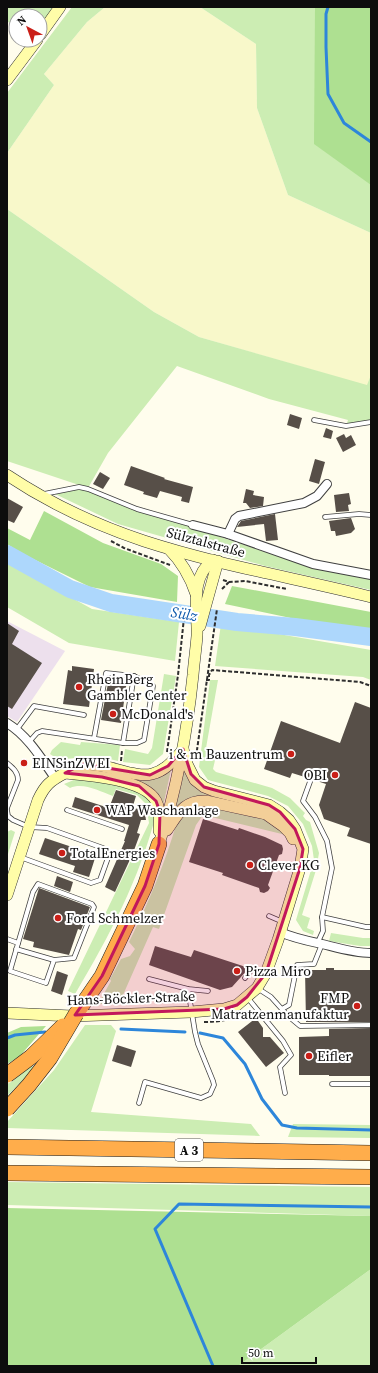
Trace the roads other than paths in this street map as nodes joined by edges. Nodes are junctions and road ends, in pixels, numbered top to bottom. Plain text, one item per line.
1 (60, 7) edge
2 (48, 24) edge
3 (31, 48) edge
4 (7, 80) edge
5 (314, 420) dead end
6 (371, 422) edge
7 (7, 475) edge
8 (327, 484) dead end
9 (40, 495) junction
10 (371, 515) edge
11 (325, 517) dead end
12 (193, 525) joint
13 (228, 534) junction
14 (169, 549) junction
15 (216, 561) junction
16 (371, 575) edge
17 (196, 594) junction
18 (371, 597) edge
19 (196, 637) junction
20 (134, 676) junction
21 (84, 715) dead end
22 (7, 723) edge
23 (17, 729) junction
24 (94, 738) junction
25 (29, 742) junction
26 (123, 743) junction
27 (183, 749) junction
28 (7, 763) edge
29 (65, 773) junction
30 (55, 778) junction
31 (311, 779) dead end
32 (7, 809) edge
33 (67, 810) dead end
34 (29, 827) junction
35 (122, 829) dead end
36 (158, 844) junction
37 (19, 857) junction
38 (301, 860) junction
39 (7, 895) edge
40 (269, 916) dead end
41 (322, 917) junction
42 (281, 927) junction
43 (371, 927) edge
44 (7, 939) edge
45 (18, 943) junction
46 (319, 944) junction
47 (16, 949) junction
48 (371, 953) edge
49 (54, 960) junction
50 (266, 973) junction
51 (245, 978) dead end
52 (149, 979) dead end
53 (257, 988) junction
54 (188, 989) junction
55 (208, 991) dead end
56 (247, 997) junction
57 (282, 1009) junction
58 (7, 1013) edge
59 (76, 1014) junction
60 (192, 1017) junction
61 (371, 1025) edge
62 (7, 1075) edge
63 (332, 1084) dead end
64 (371, 1084) edge
65 (285, 1093) dead end
66 (139, 1103) dead end
67 (7, 1109) edge
68 (7, 1147) edge
69 (371, 1153) edge
70 (7, 1173) edge
71 (371, 1177) edge

1 - 2 street
3 - 4 street
5 - 6 lane
7 - 9 street, Sülztalstraße
8 - 13 street, Sülztalstraße
9 - 12 lane, Sülztalstraße
9 - 14 street, Sülztalstraße
10 - 11 lane
12 - 13 street, Sülztalstraße
13 - 16 street, Sülztalstraße
14 - 15 street, Sülztalstraße
14 - 17 street
15 - 17 street
15 - 18 street, Sülztalstraße
15 - 19 street
17 - 19 street
19 - 27 street
20 - 24 lane
20 - 26 lane
20 - 26 lane
21 - 23 lane
22 - 23 street
23 - 25 street
24 - 25 lane
24 - 26 lane
25 - 30 street
27 - 29 street
27 - 36 street
27 - 38 street, Hans-Böckler-Straße
28 - 32 lane
29 - 30 street
29 - 36 street
30 - 34 street
31 - 41 lane
32 - 34 lane
33 - 35 lane
34 - 37 street
34 - 37 lane
36 - 38 street
36 - 59 highway
37 - 39 street
38 - 42 street, Hans-Böckler-Straße
40 - 42 lane
41 - 43 lane
41 - 46 lane
42 - 46 street
42 - 50 street, Hans-Böckler-Straße
44 - 45 lane
45 - 47 lane
45 - 49 lane
46 - 48 street
46 - 57 lane
47 - 49 lane
47 - 49 lane
50 - 51 lane
50 - 53 street, Hans-Böckler-Straße
52 - 54 lane
53 - 56 street, Hans-Böckler-Straße
53 - 57 lane
54 - 55 lane
54 - 60 lane
56 - 60 street, Hans-Böckler-Straße
56 - 65 lane
57 - 61 lane
58 - 60 street, Hans-Böckler-Straße
59 - 62 highway, bridge
59 - 67 highway, bridge
60 - 66 lane
63 - 64 lane
68 - 69 highway, A 3
70 - 71 highway, A 3

